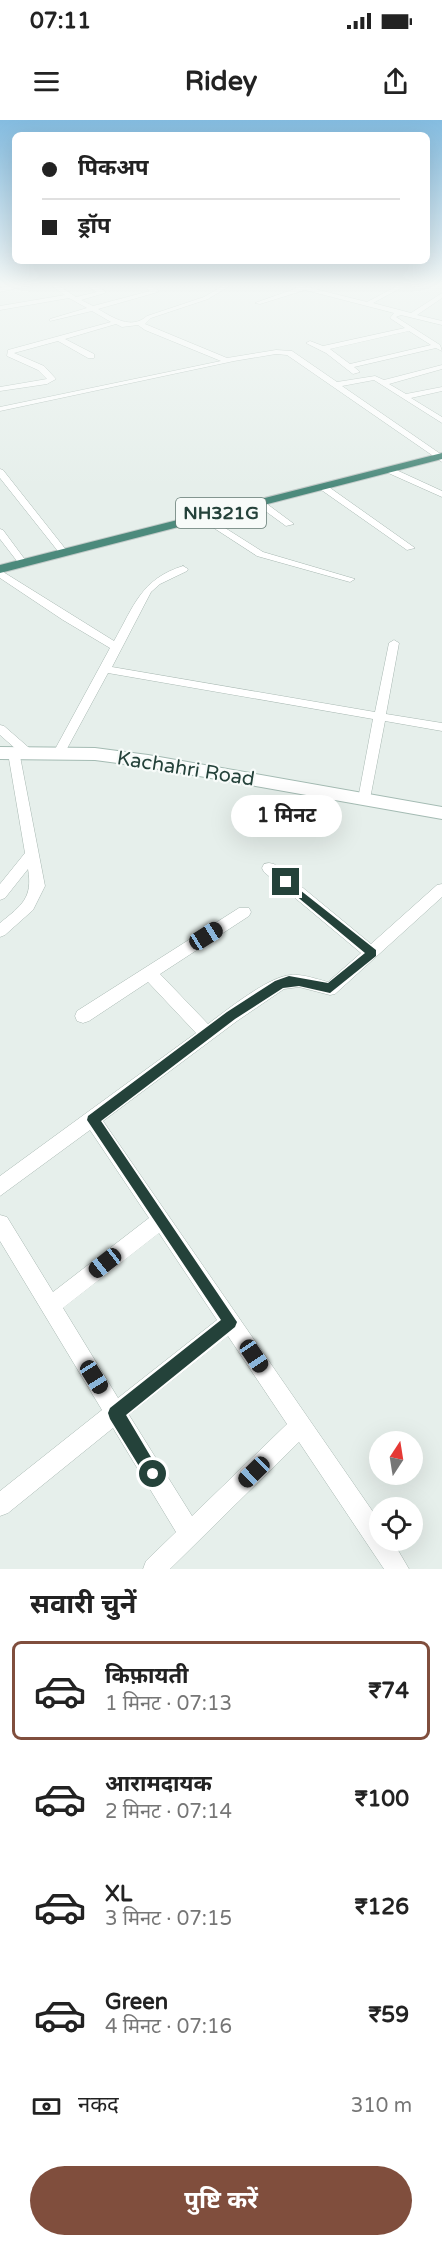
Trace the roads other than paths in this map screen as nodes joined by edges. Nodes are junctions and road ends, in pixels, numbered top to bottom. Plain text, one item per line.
1 (15, 352) edge
2 (83, 352) edge
3 (205, 352) edge
4 (329, 352) edge
5 (418, 352) edge
6 (91, 356) dead end
7 (233, 360) junction
8 (350, 366) junction
9 (442, 368) edge
10 (0, 376) edge
11 (363, 379) junction
12 (383, 383) junction
13 (335, 385) junction
14 (9, 388) junction
15 (0, 389) edge
16 (442, 389) edge
17 (405, 397) junction
18 (23, 404) junction
19 (0, 409) edge
20 (442, 421) edge
21 (441, 457) edge
22 (390, 470) junction
23 (0, 472) edge
24 (323, 487) junction
25 (442, 494) edge
26 (260, 503) junction
27 (203, 517) junction
28 (289, 524) dead end
29 (0, 532) edge
30 (410, 548) dead end
31 (64, 553) junction
32 (23, 563) junction
33 (183, 569) dead end
34 (0, 571) edge
35 (350, 579) dead end
36 (394, 643) dead end
37 (116, 647) junction
38 (105, 669) junction
39 (379, 716) junction
40 (442, 727) edge
41 (0, 729) edge
42 (15, 753) edge
43 (59, 753) junction
44 (364, 799) junction
45 (442, 813) edge
46 (33, 853) junction
47 (269, 868) dead end
48 (442, 889) edge
49 (0, 894) edge
50 (244, 912) dead end
51 (0, 932) edge
52 (372, 953) junction
53 (149, 973) junction
54 (83, 1016) dead end
55 (207, 1034) junction
56 (93, 1120) junction
57 (0, 1187) edge
58 (161, 1220) junction
59 (0, 1224) edge
60 (50, 1306) junction
61 (230, 1322) junction
62 (116, 1413) junction
63 (302, 1425) junction
64 (0, 1505) edge
65 (190, 1534) junction
66 (154, 1569) edge
67 (398, 1569) edge

1 - 14 street
2 - 6 street
3 - 7 street
4 - 8 street
5 - 8 street
7 - 13 street
7 - 18 street
8 - 11 street
9 - 12 street
10 - 14 street
11 - 12 street
11 - 13 street
12 - 17 street
13 - 21 street
14 - 15 street
14 - 18 street
16 - 17 street
17 - 20 street
18 - 19 street
21 - 22 highway, NH321G
22 - 24 highway, NH321G
22 - 25 street
23 - 31 street
24 - 26 highway, NH321G
24 - 30 street
26 - 27 highway, NH321G
26 - 28 street
27 - 31 highway, NH321G
27 - 35 street
29 - 32 street
31 - 32 highway, NH321G
32 - 34 highway, NH321G
33 - 37 street
34 - 37 street
36 - 39 street
37 - 38 street
38 - 39 street
38 - 43 street
39 - 40 street
39 - 44 street
41 - 42 street
42 - 43 main road, Kachahri Road
42 - 46 street
43 - 44 main road, Kachahri Road
44 - 45 main road, Kachahri Road
46 - 49 street
46 - 51 street
47 - 52 street
48 - 52 street
50 - 53 street
52 - 55 street
53 - 54 street
53 - 55 street
55 - 56 street
56 - 57 street
56 - 58 street
58 - 60 street
58 - 61 street
59 - 60 street
60 - 62 street
61 - 62 street
61 - 63 street
62 - 64 street
62 - 65 street
63 - 65 street
63 - 67 street
65 - 66 street

